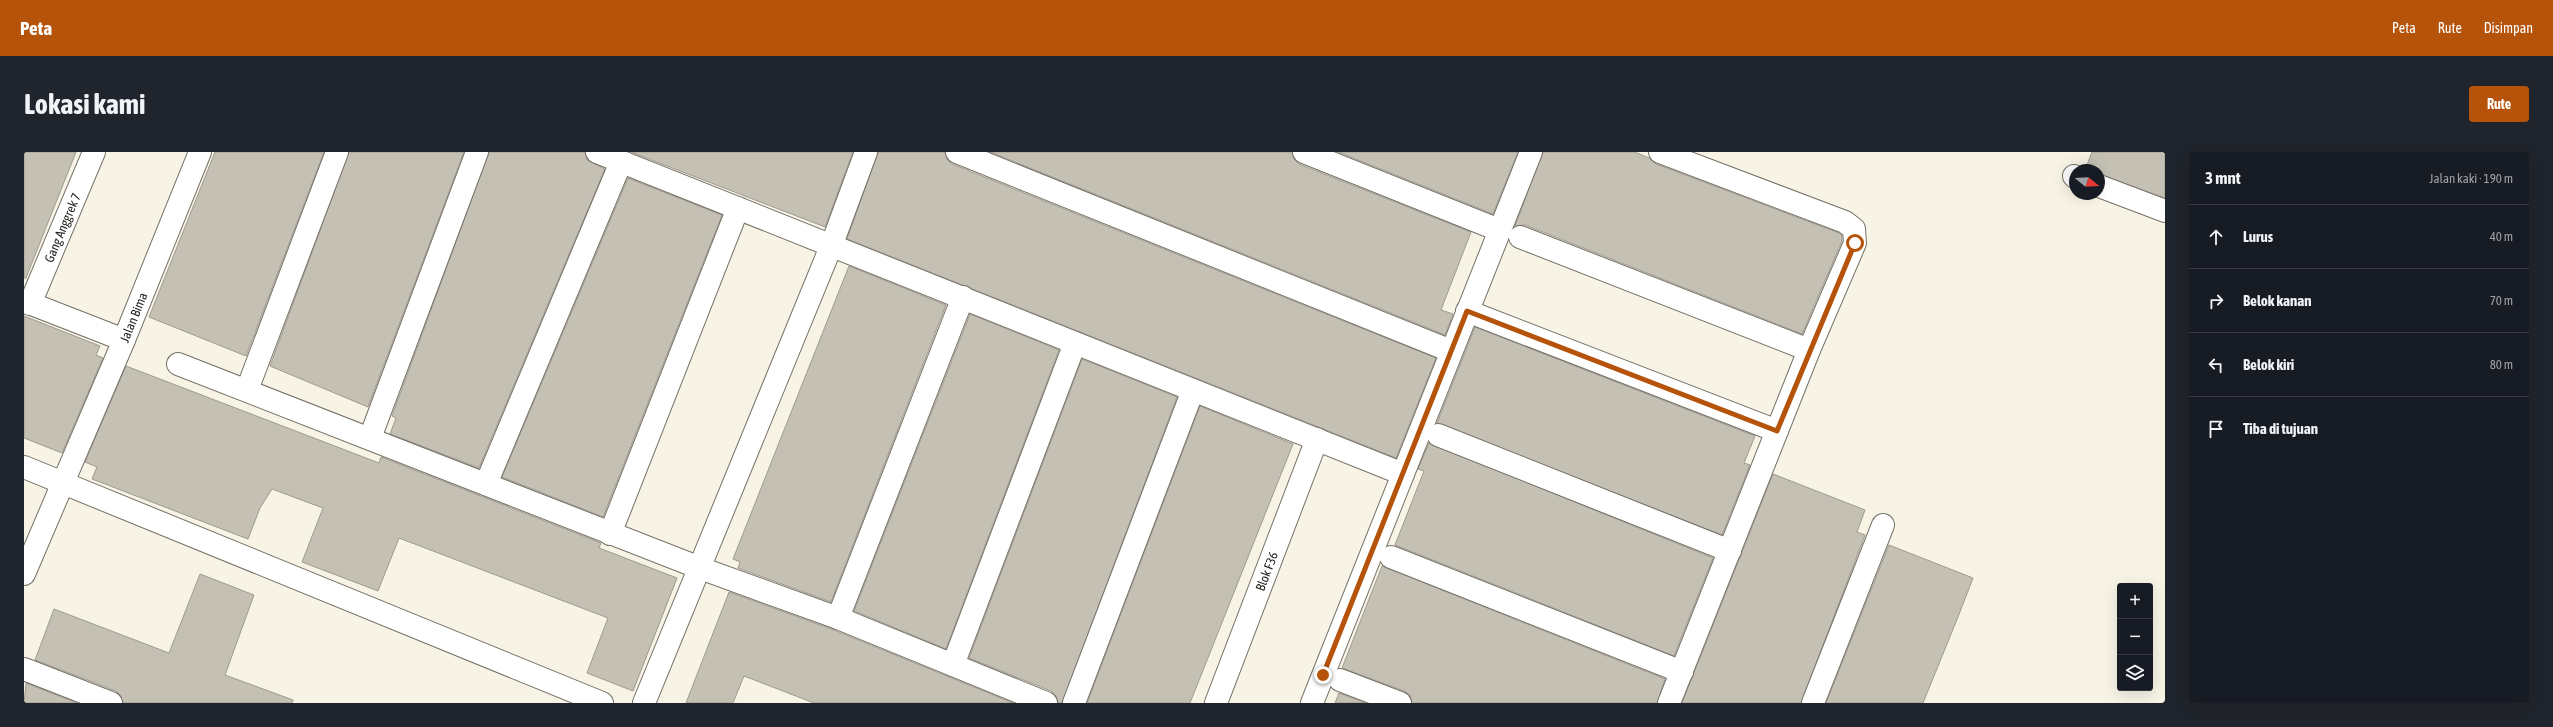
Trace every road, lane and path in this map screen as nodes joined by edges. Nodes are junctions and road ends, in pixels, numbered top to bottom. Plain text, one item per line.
1 (94, 152) edge
2 (200, 152) edge
3 (337, 152) edge
4 (478, 152) edge
5 (597, 152) edge
6 (866, 152) edge
7 (957, 152) edge
8 (1304, 152) edge
9 (1531, 152) edge
10 (1660, 152) edge
11 (621, 162) junction
12 (2105, 188) edge
13 (738, 208) junction
14 (2165, 211) edge
15 (1500, 230) junction
16 (1520, 237) dead end
17 (832, 244) junction
18 (963, 297) junction
19 (27, 302) edge
20 (1467, 311) junction
21 (124, 340) junction
22 (1075, 343) junction
23 (1809, 350) junction
24 (1451, 351) junction
25 (178, 364) dead end
26 (247, 390) junction
27 (1193, 390) junction
28 (1777, 431) junction
29 (1438, 435) dead end
30 (370, 438) junction
31 (1317, 439) junction
32 (24, 466) edge
33 (1403, 474) junction
34 (63, 482) junction
35 (486, 484) junction
36 (1883, 526) dead end
37 (610, 534) junction
38 (1730, 551) junction
39 (1391, 557) dead end
40 (700, 568) junction
41 (24, 574) edge
42 (838, 618) junction
43 (953, 665) junction
44 (24, 669) edge
45 (1682, 672) junction
46 (1340, 680) dead end
47 (111, 703) edge
48 (602, 703) edge
49 (644, 703) edge
50 (1046, 703) edge
51 (1074, 703) edge
52 (1216, 703) edge
53 (1312, 703) edge
54 (1400, 703) edge
55 (1669, 703) edge
56 (1813, 703) edge

1 - 19 street, Gang Anggrek 7
2 - 21 street, Jalan Bima
3 - 26 street
4 - 30 street
5 - 11 street
6 - 17 street
7 - 24 street
8 - 15 street
9 - 15 street
10 - 23 street
11 - 13 street
11 - 35 street
12 - 14 street
13 - 17 street
13 - 37 street
15 - 20 street
16 - 23 street
17 - 18 street
17 - 40 street
18 - 22 street
18 - 42 street
19 - 21 street
20 - 24 street
20 - 28 street
21 - 34 street, Jalan Bima
22 - 27 street
22 - 43 street
23 - 28 street
24 - 33 street
25 - 26 street
26 - 30 street
27 - 31 street
27 - 51 street
28 - 38 street
29 - 38 street
30 - 35 street
31 - 33 street
31 - 52 street, Blok F36
32 - 34 street
33 - 53 street
34 - 41 street, Jalan Bima
34 - 48 street
35 - 37 street
36 - 56 street
37 - 40 street
38 - 45 street
39 - 45 street
40 - 42 street
40 - 49 street
42 - 43 street
43 - 50 street
44 - 47 street
45 - 55 street
46 - 54 street

